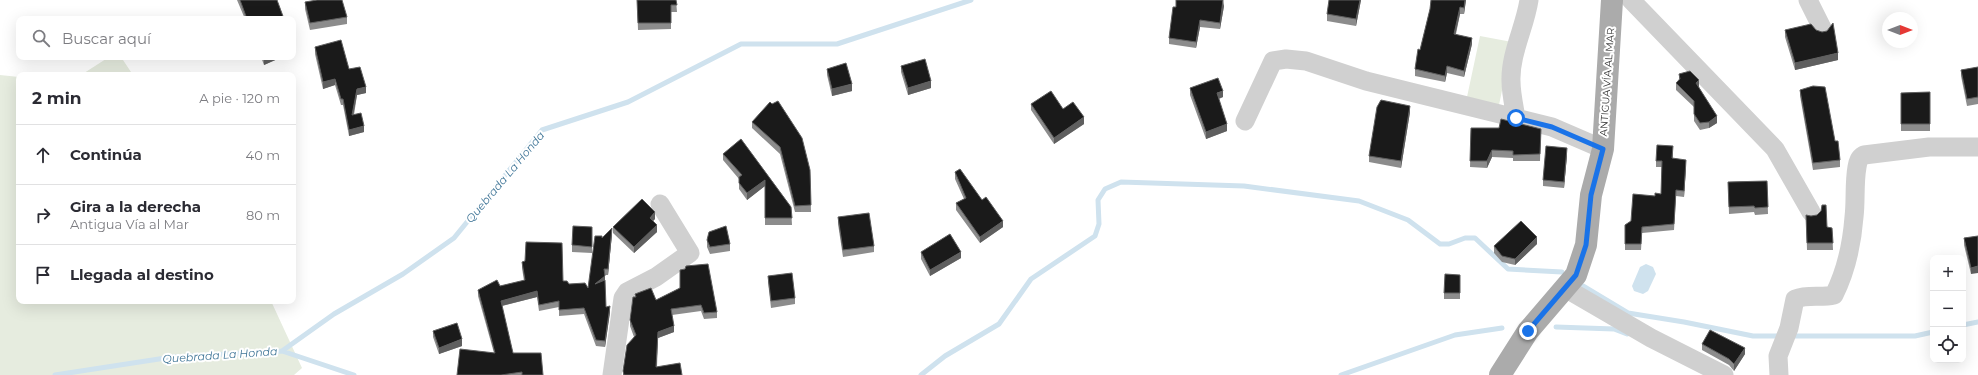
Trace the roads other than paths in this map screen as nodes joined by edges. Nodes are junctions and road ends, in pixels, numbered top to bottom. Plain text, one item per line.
1 (1529, 0) edge
2 (1612, 0) edge
3 (1631, 0) edge
4 (1808, 0) edge
5 (1822, 28) dead end
6 (1516, 118) junction
7 (1245, 121) dead end
8 (1978, 147) edge
9 (1603, 149) junction
10 (660, 204) dead end
11 (1811, 212) dead end
12 (1565, 288) junction
13 (612, 375) edge
14 (1500, 375) edge
15 (1724, 375) edge
16 (1779, 375) edge

1 - 6 street
2 - 9 main road, ANTIGUA VÍA AL MAR
3 - 11 street
4 - 5 street
6 - 7 street
6 - 9 street
8 - 16 street
9 - 12 main road, ANTIGUA VÍA AL MAR
10 - 13 street
12 - 14 main road, ANTIGUA VÍA AL MAR
12 - 15 street

